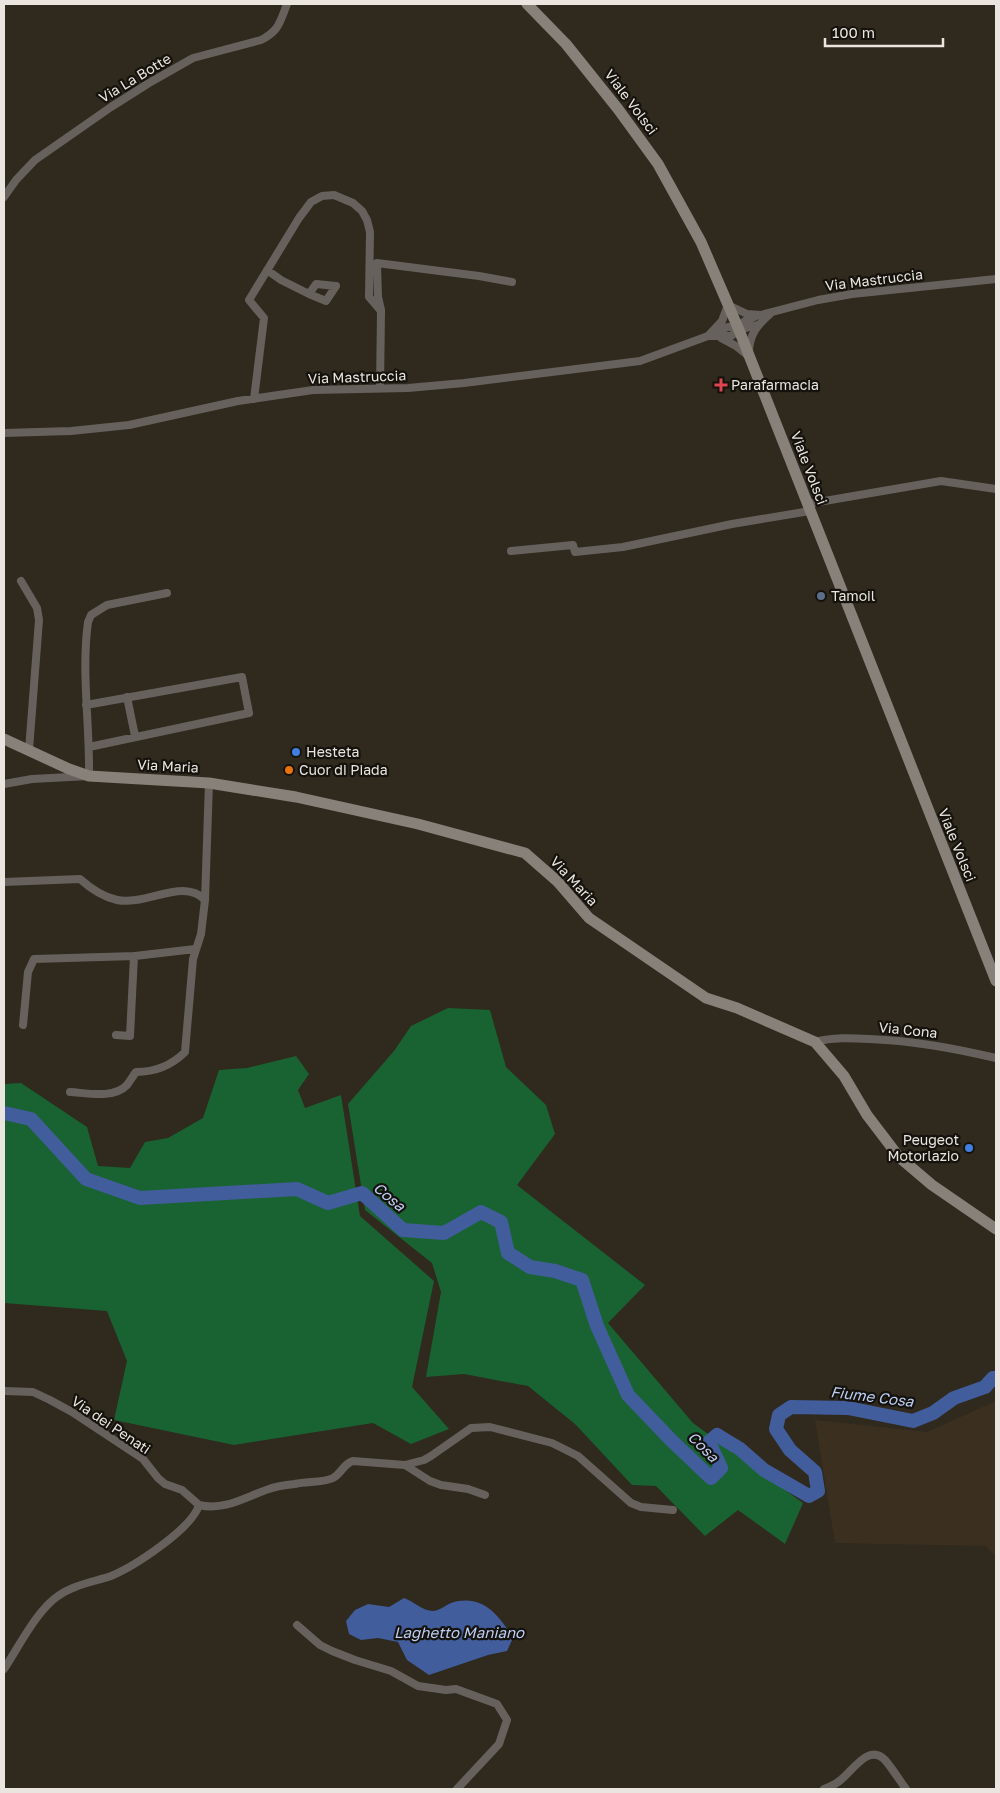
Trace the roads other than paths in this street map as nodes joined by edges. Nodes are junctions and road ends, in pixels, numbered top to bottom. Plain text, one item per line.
1 (286, 4) edge
2 (527, 4) edge
3 (4, 197) edge
4 (267, 270) junction
5 (996, 279) edge
6 (512, 282) dead end
7 (309, 294) dead end
8 (728, 305) junction
9 (381, 311) junction
10 (770, 314) junction
11 (758, 316) junction
12 (757, 325) junction
13 (738, 329) junction
14 (711, 334) junction
15 (720, 338) junction
16 (750, 358) junction
17 (380, 388) junction
18 (254, 399) junction
19 (4, 433) edge
20 (996, 489) edge
21 (808, 507) junction
22 (511, 551) dead end
23 (21, 580) dead end
24 (167, 593) dead end
25 (127, 697) junction
26 (86, 705) junction
27 (135, 736) junction
28 (4, 739) edge
29 (89, 747) junction
30 (29, 750) junction
31 (89, 776) junction
32 (209, 783) junction
33 (4, 784) edge
34 (4, 882) edge
35 (205, 900) junction
36 (195, 949) junction
37 (134, 956) junction
38 (996, 982) edge
39 (23, 1025) dead end
40 (116, 1035) dead end
41 (816, 1042) junction
42 (996, 1058) edge
43 (70, 1092) dead end
44 (996, 1229) edge
45 (4, 1391) edge
46 (405, 1465) junction
47 (485, 1495) dead end
48 (198, 1506) junction
49 (673, 1510) dead end
50 (297, 1625) dead end
51 (4, 1669) edge
52 (457, 1789) edge
53 (824, 1789) edge
54 (906, 1789) edge

1 - 3 street, Via La Botte
2 - 8 street, Viale Volsci
4 - 7 street
4 - 9 street
4 - 18 street
5 - 10 street, Via Mastruccia
6 - 9 street
8 - 11 street
8 - 13 street, Viale Volsci
8 - 14 street
9 - 17 street
10 - 11 street, Via Mastruccia
10 - 12 street
11 - 13 street
12 - 13 street
12 - 16 street
13 - 14 street, Via Mastruccia
13 - 15 street
13 - 16 street, Viale Volsci
14 - 15 street
14 - 17 street, Via Mastruccia
15 - 16 street
16 - 21 street, Viale Volsci
17 - 18 street, Via Mastruccia
18 - 19 street, Via Mastruccia
20 - 21 street
21 - 22 street
21 - 38 street, Viale Volsci
23 - 30 street
24 - 26 street
25 - 26 street
25 - 27 street
25 - 27 street
26 - 29 street
27 - 29 street
28 - 30 street, Via Maria
29 - 31 street
30 - 31 street, Via Maria
31 - 32 street, Via Maria
31 - 33 street
32 - 35 street
32 - 41 street, Via Maria
34 - 35 street
35 - 36 street
36 - 37 street
36 - 43 street
37 - 39 street
37 - 40 street
41 - 42 street, Via Cona
41 - 44 street, Via Maria
45 - 48 street, Via dei Penati
46 - 47 street
46 - 48 street
46 - 49 street
48 - 51 street
50 - 52 street
53 - 54 street

